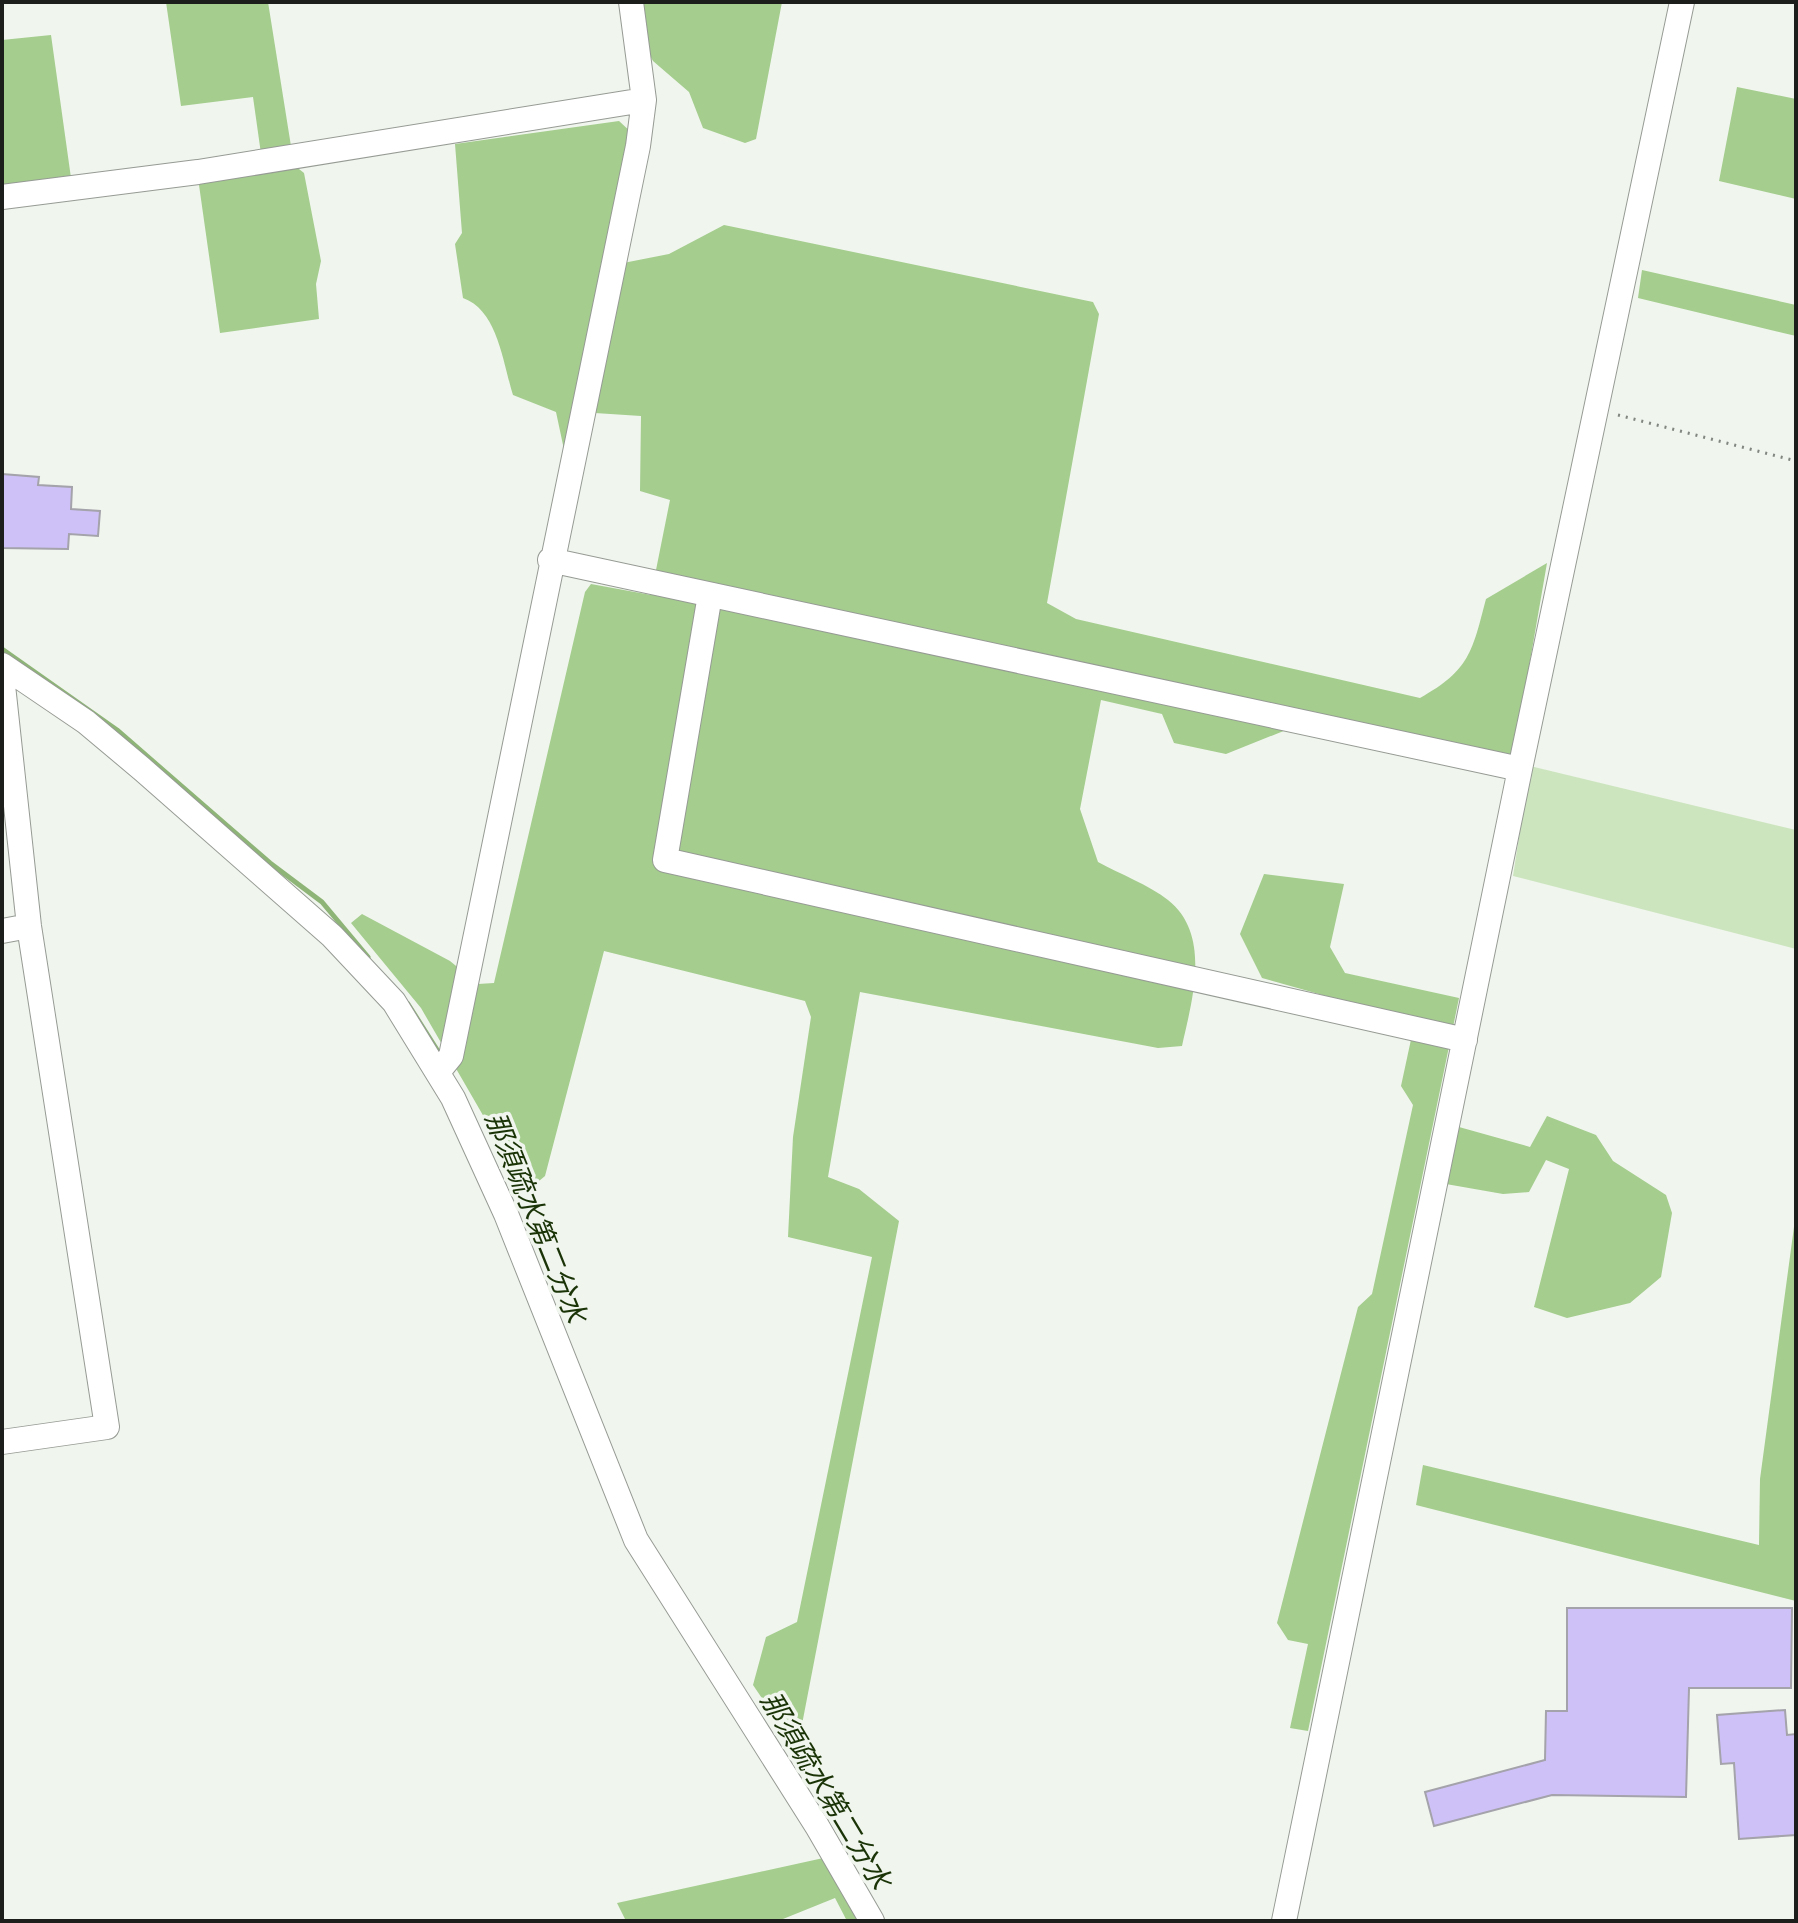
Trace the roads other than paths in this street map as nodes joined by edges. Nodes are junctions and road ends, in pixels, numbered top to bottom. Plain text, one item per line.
1 (631, 2) edge
2 (1682, 2) edge
3 (644, 100) junction
4 (2, 197) edge
5 (550, 560) junction
6 (710, 595) junction
7 (2, 665) edge
8 (2, 676) edge
9 (1520, 769) junction
10 (29, 926) junction
11 (2, 931) edge
12 (1465, 1040) junction
13 (438, 1072) junction
14 (2, 1442) edge
15 (872, 1921) edge
16 (1284, 1921) edge

1 - 3 street
2 - 9 street
3 - 4 street
3 - 5 street
5 - 6 street
5 - 13 street
6 - 9 street
6 - 12 street
7 - 13 street
8 - 10 street
9 - 12 street
10 - 11 street
10 - 14 street
12 - 16 street
13 - 15 street

